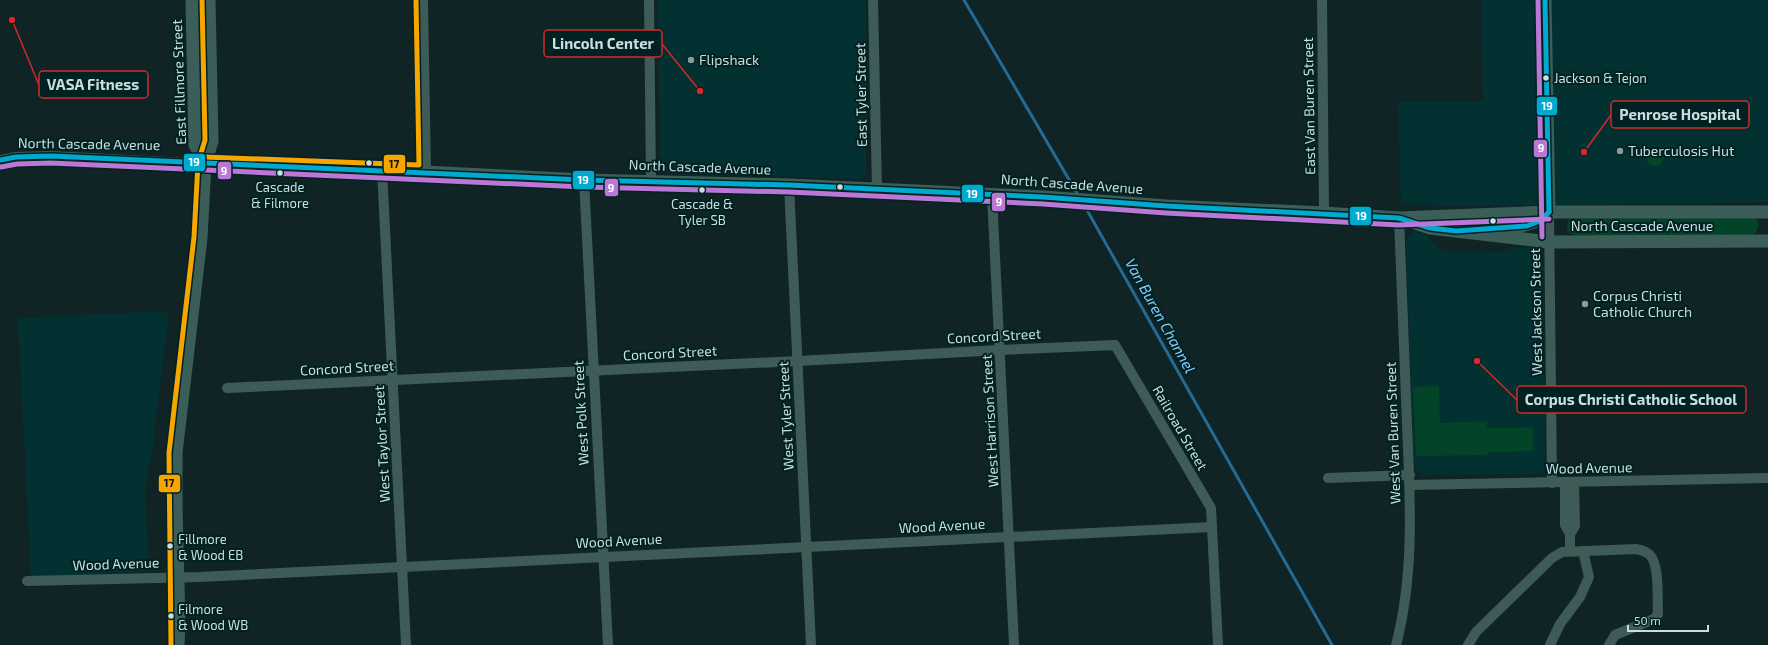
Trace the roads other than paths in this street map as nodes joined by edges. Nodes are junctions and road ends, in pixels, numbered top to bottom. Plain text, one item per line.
1 (192, 0) edge
2 (209, 0) edge
3 (423, 0) edge
4 (649, 0) edge
5 (873, 0) edge
6 (1322, 0) edge
7 (1545, 0) edge
8 (0, 160) edge
9 (205, 164) junction
10 (382, 170) junction
11 (426, 172) junction
12 (584, 180) junction
13 (651, 182) junction
14 (789, 185) junction
15 (876, 190) junction
16 (992, 195) junction
17 (1549, 212) junction
18 (1768, 212) edge
19 (1324, 213) junction
20 (1399, 218) junction
21 (1456, 231) junction
22 (1768, 241) edge
23 (1549, 242) junction
24 (1115, 346) joint
25 (1000, 350) junction
26 (798, 361) junction
27 (593, 371) junction
28 (392, 380) junction
29 (227, 388) dead end
30 (1328, 478) dead end
31 (1768, 478) edge
32 (1410, 480) junction
33 (1552, 483) junction
34 (1569, 483) junction
35 (1212, 527) junction
36 (1009, 537) junction
37 (806, 546) junction
38 (1570, 551) junction
39 (1583, 551) junction
40 (602, 556) junction
41 (402, 567) junction
42 (178, 576) junction
43 (27, 581) dead end
44 (178, 645) edge
45 (406, 645) edge
46 (608, 645) edge
47 (811, 645) edge
48 (1014, 645) edge
49 (1218, 645) edge
50 (1396, 645) edge
51 (1468, 645) edge
52 (1550, 645) edge
53 (1609, 645) edge

1 - 9 main road, East Fillmore Street
2 - 9 main road, East Fillmore Street
3 - 11 street
4 - 13 street
5 - 15 street, East Tyler Street
6 - 19 street, East Van Buren Street
7 - 17 main road
8 - 9 street, North Cascade Avenue
9 - 10 main road, North Cascade Avenue
9 - 42 main road
10 - 11 main road, North Cascade Avenue
10 - 28 street, West Taylor Street
11 - 12 main road, North Cascade Avenue
12 - 13 main road, North Cascade Avenue
12 - 27 street, West Polk Street
13 - 14 main road, North Cascade Avenue
14 - 15 main road, North Cascade Avenue
14 - 26 street, West Tyler Street
15 - 16 main road, North Cascade Avenue
16 - 19 main road, North Cascade Avenue
16 - 25 street, West Harrison Street
17 - 18 main road, North Cascade Avenue
17 - 20 main road, North Cascade Avenue
17 - 21 main road
17 - 23 street, West Jackson Street
19 - 20 main road, North Cascade Avenue
20 - 21 main road, North Cascade Avenue
20 - 32 street, West Van Buren Street
21 - 23 main road, North Cascade Avenue
22 - 23 main road, North Cascade Avenue
23 - 33 street, West Jackson Street
24 - 25 street, Concord Street
24 - 35 street, Railroad Street
25 - 26 street, Concord Street
25 - 36 street, West Harrison Street
26 - 27 street, Concord Street
26 - 37 street, West Tyler Street
27 - 28 street, Concord Street
27 - 40 street, West Polk Street
28 - 29 street, Concord Street
28 - 41 street, West Taylor Street
30 - 32 street, Wood Avenue
31 - 34 street, Wood Avenue
32 - 33 street, Wood Avenue
32 - 50 street, West Van Buren Street
33 - 34 street, Wood Avenue
34 - 38 street
35 - 36 street, Wood Avenue
35 - 49 street
36 - 37 street, Wood Avenue
36 - 48 street, West Harrison Street
37 - 40 street, Wood Avenue
37 - 47 street, West Tyler Street
38 - 39 street
38 - 51 street
39 - 52 street
39 - 53 street
40 - 41 street, Wood Avenue
40 - 46 street, West Polk Street
41 - 42 street, Wood Avenue
41 - 45 street, West Taylor Street
42 - 43 street, Wood Avenue
42 - 44 main road

